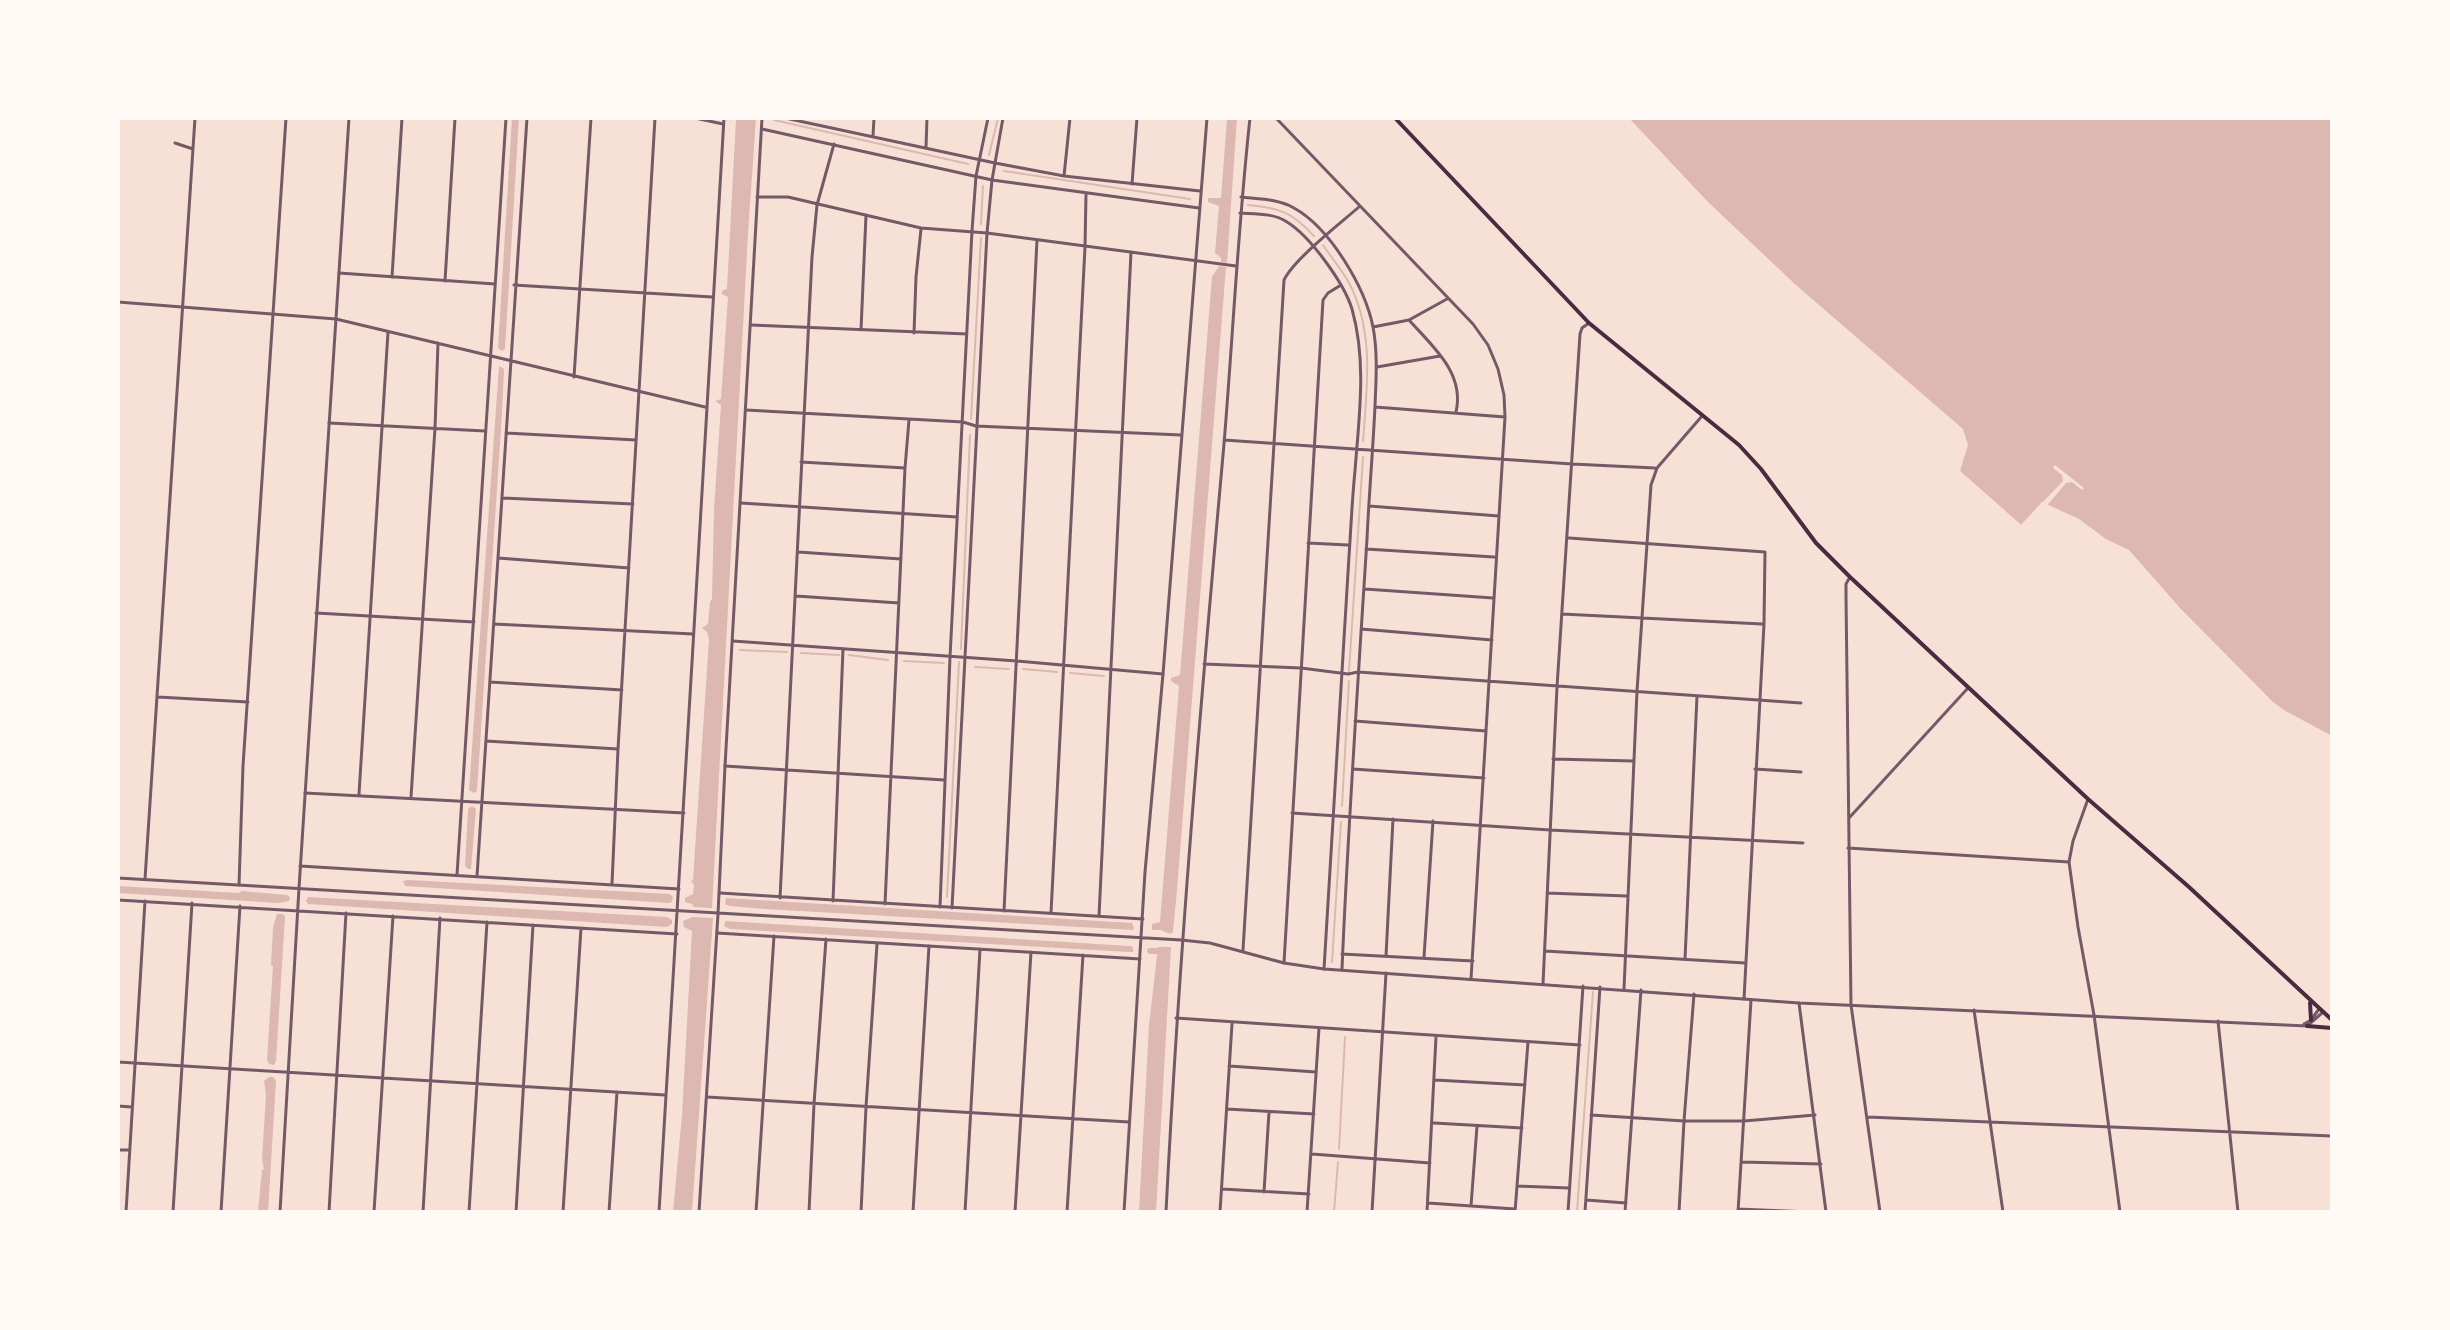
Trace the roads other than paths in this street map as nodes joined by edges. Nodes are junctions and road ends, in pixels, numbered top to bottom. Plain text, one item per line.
1 (195, 118) edge
2 (286, 118) edge
3 (349, 118) edge
4 (402, 118) edge
5 (455, 118) edge
6 (506, 118) edge
7 (527, 118) edge
8 (591, 118) edge
9 (655, 118) edge
10 (695, 118) edge
11 (724, 118) edge
12 (762, 118) edge
13 (785, 118) edge
14 (819, 118) edge
15 (874, 118) edge
16 (927, 118) edge
17 (988, 118) edge
18 (1003, 118) edge
19 (1070, 118) edge
20 (1137, 118) edge
21 (1207, 118) edge
22 (1250, 118) edge
23 (1276, 118) edge
24 (1395, 118) edge
25 (723, 124) junction
26 (818, 125) junction
27 (761, 128) junction
28 (873, 136) junction
29 (175, 143) dead end
30 (834, 144) junction
31 (926, 147) junction
32 (193, 149) junction
33 (979, 160) junction
34 (995, 163) junction
35 (976, 176) junction
36 (1064, 176) junction
37 (992, 180) junction
38 (1132, 184) junction
39 (1200, 191) junction
40 (1086, 194) junction
41 (757, 197) junction
42 (1241, 197) junction
43 (817, 205) junction
44 (1360, 206) junction
45 (1199, 208) junction
46 (1240, 213) junction
47 (866, 215) junction
48 (921, 228) junction
49 (972, 231) junction
50 (987, 233) junction
51 (1325, 236) junction
52 (1037, 240) junction
53 (1085, 247) junction
54 (1314, 248) junction
55 (1131, 252) junction
56 (1195, 261) junction
57 (1233, 266) junction
58 (339, 273) junction
59 (392, 277) junction
60 (445, 281) junction
61 (495, 284) junction
62 (514, 285) junction
63 (1341, 285) junction
64 (580, 289) junction
65 (645, 293) junction
66 (712, 297) junction
67 (1448, 299) junction
68 (118, 302) edge
69 (182, 306) junction
70 (274, 314) junction
71 (336, 319) junction
72 (1409, 320) junction
73 (1589, 323) junction
74 (750, 325) junction
75 (1373, 327) junction
76 (809, 328) junction
77 (861, 330) junction
78 (388, 332) junction
79 (914, 333) junction
80 (967, 334) junction
81 (438, 343) junction
82 (491, 356) junction
83 (1442, 356) junction
84 (510, 360) junction
85 (1377, 367) junction
86 (574, 377) junction
87 (639, 393) junction
88 (705, 407) junction
89 (1375, 407) junction
90 (745, 410) junction
91 (1456, 412) junction
92 (804, 414) junction
93 (1702, 416) junction
94 (1505, 417) junction
95 (909, 420) junction
96 (963, 422) junction
97 (329, 423) junction
98 (382, 425) junction
99 (976, 426) junction
100 (435, 428) junction
101 (1028, 428) junction
102 (486, 431) junction
103 (1074, 431) junction
104 (506, 433) junction
105 (1122, 433) junction
106 (1181, 435) junction
107 (636, 440) junction
108 (1224, 440) junction
109 (1274, 444) junction
110 (1315, 445) junction
111 (1358, 448) junction
112 (1374, 451) junction
113 (1503, 459) junction
114 (801, 462) junction
115 (1572, 464) junction
116 (905, 468) junction
117 (1657, 468) junction
118 (503, 498) junction
119 (740, 503) junction
120 (633, 504) junction
121 (1369, 506) junction
122 (799, 507) junction
123 (903, 514) junction
124 (1499, 516) junction
125 (957, 517) junction
126 (1568, 538) junction
127 (1648, 542) junction
128 (1308, 543) junction
129 (1350, 545) junction
130 (1366, 549) junction
131 (798, 552) junction
132 (1495, 557) junction
133 (498, 558) junction
134 (901, 559) junction
135 (629, 568) junction
136 (1850, 577) junction
137 (1856, 583) junction
138 (1364, 589) junction
139 (796, 596) junction
140 (1846, 596) junction
141 (1493, 598) junction
142 (899, 603) junction
143 (316, 613) junction
144 (1562, 614) junction
145 (369, 616) junction
146 (1642, 618) junction
147 (422, 619) junction
148 (474, 622) junction
149 (494, 624) junction
150 (1764, 624) junction
151 (1361, 629) junction
152 (625, 632) junction
153 (693, 634) junction
154 (1492, 640) junction
155 (732, 641) junction
156 (793, 646) junction
157 (843, 649) junction
158 (896, 654) junction
159 (950, 657) junction
160 (966, 659) junction
161 (1017, 661) junction
162 (1204, 664) junction
163 (1064, 665) junction
164 (1259, 667) junction
165 (1301, 668) junction
166 (1111, 670) junction
167 (1341, 672) junction
168 (1358, 672) junction
169 (1163, 674) junction
170 (490, 682) junction
171 (1489, 683) junction
172 (1557, 687) junction
173 (1968, 687) junction
174 (622, 690) junction
175 (1637, 691) junction
176 (1697, 696) junction
177 (158, 697) junction
178 (1759, 700) junction
179 (248, 702) junction
180 (1801, 703) dead end
181 (1355, 721) junction
182 (1486, 731) junction
183 (486, 741) junction
184 (618, 749) junction
185 (1553, 759) junction
186 (1634, 761) junction
187 (725, 766) junction
188 (1353, 769) junction
189 (1755, 769) junction
190 (786, 770) junction
191 (1801, 772) dead end
192 (838, 773) junction
193 (890, 777) junction
194 (1484, 778) junction
195 (944, 780) junction
196 (305, 793) junction
197 (359, 794) junction
198 (411, 797) junction
199 (2088, 799) junction
200 (462, 800) junction
201 (482, 801) junction
202 (616, 810) junction
203 (685, 813) junction
204 (1292, 813) junction
205 (1334, 815) junction
206 (1350, 816) junction
207 (1849, 818) junction
208 (1393, 819) junction
209 (1433, 821) junction
210 (1481, 826) junction
211 (1550, 830) junction
212 (1631, 833) junction
213 (1689, 838) junction
214 (1752, 841) junction
215 (1803, 843) dead end
216 (1848, 848) junction
217 (2069, 862) junction
218 (300, 866) junction
219 (457, 875) junction
220 (477, 876) junction
221 (118, 878) edge
222 (145, 879) junction
223 (612, 884) junction
224 (239, 885) junction
225 (299, 888) junction
226 (679, 889) junction
227 (720, 893) junction
228 (1547, 893) junction
229 (1629, 896) junction
230 (780, 898) junction
231 (118, 900) edge
232 (145, 901) junction
233 (833, 901) junction
234 (192, 903) junction
235 (885, 904) junction
236 (240, 906) junction
237 (940, 907) junction
238 (952, 908) junction
239 (296, 910) junction
240 (1004, 911) junction
241 (679, 912) junction
242 (346, 913) junction
243 (1051, 913) junction
244 (717, 914) junction
245 (393, 915) junction
246 (1099, 916) junction
247 (440, 918) junction
248 (1143, 919) junction
249 (487, 922) junction
250 (533, 925) junction
251 (581, 927) junction
252 (717, 933) junction
253 (677, 934) junction
254 (774, 936) junction
255 (826, 939) junction
256 (1142, 939) junction
257 (1181, 940) junction
258 (877, 943) junction
259 (929, 946) junction
260 (980, 949) junction
261 (1243, 950) junction
262 (1545, 951) junction
263 (1031, 952) junction
264 (1342, 954) junction
265 (1083, 955) junction
266 (1626, 955) junction
267 (1386, 956) junction
268 (1424, 957) junction
269 (1140, 959) junction
270 (1685, 959) junction
271 (1473, 961) junction
272 (1284, 963) junction
273 (1746, 963) junction
274 (1324, 969) junction
275 (1342, 970) junction
276 (1386, 973) junction
277 (1471, 979) junction
278 (1543, 984) junction
279 (1583, 986) junction
280 (1600, 987) junction
281 (1624, 989) junction
282 (1641, 990) junction
283 (1694, 994) junction
284 (1744, 999) junction
285 (1751, 1000) junction
286 (2309, 1000) junction
287 (1799, 1003) junction
288 (1851, 1005) junction
289 (1974, 1010) junction
290 (2321, 1011) junction
291 (2094, 1015) junction
292 (1176, 1018) junction
293 (2311, 1020) junction
294 (2332, 1020) edge
295 (2218, 1021) junction
296 (1232, 1023) junction
297 (2300, 1025) junction
298 (2307, 1026) junction
299 (1319, 1028) junction
300 (2332, 1028) edge
301 (1383, 1032) junction
302 (1436, 1037) junction
303 (1528, 1042) junction
304 (1580, 1045) junction
305 (118, 1062) edge
306 (135, 1063) junction
307 (182, 1066) junction
308 (1229, 1066) junction
309 (230, 1069) junction
310 (1316, 1072) junction
311 (288, 1073) junction
312 (337, 1075) junction
313 (382, 1078) junction
314 (1435, 1080) junction
315 (429, 1081) junction
316 (476, 1084) junction
317 (1525, 1085) junction
318 (523, 1086) junction
319 (570, 1089) junction
320 (617, 1092) junction
321 (667, 1095) junction
322 (707, 1097) junction
323 (764, 1100) junction
324 (814, 1104) junction
325 (118, 1106) edge
326 (132, 1107) junction
327 (866, 1107) junction
328 (1227, 1109) junction
329 (918, 1111) junction
330 (1269, 1111) junction
331 (970, 1113) junction
332 (1314, 1114) junction
333 (1022, 1115) junction
334 (1591, 1115) junction
335 (1815, 1115) junction
336 (1867, 1117) junction
337 (1073, 1118) junction
338 (1632, 1118) junction
339 (1684, 1121) junction
340 (1744, 1121) junction
341 (1989, 1121) junction
342 (1129, 1122) junction
343 (1433, 1123) junction
344 (1477, 1125) junction
345 (2108, 1127) junction
346 (1522, 1128) junction
347 (2229, 1133) junction
348 (2332, 1136) edge
349 (118, 1150) edge
350 (129, 1150) junction
351 (1312, 1154) junction
352 (1375, 1160) junction
353 (1742, 1162) junction
354 (1430, 1163) junction
355 (1821, 1164) junction
356 (1517, 1186) junction
357 (1570, 1188) junction
358 (1222, 1189) junction
359 (1264, 1192) junction
360 (1309, 1194) junction
361 (1586, 1200) junction
362 (1428, 1203) junction
363 (1626, 1203) junction
364 (1471, 1206) junction
365 (1515, 1210) edge
366 (1738, 1210) edge
367 (126, 1212) edge
368 (173, 1212) edge
369 (221, 1212) edge
370 (280, 1212) edge
371 (329, 1212) edge
372 (374, 1212) edge
373 (423, 1212) edge
374 (469, 1212) edge
375 (516, 1212) edge
376 (563, 1212) edge
377 (609, 1212) edge
378 (659, 1212) edge
379 (699, 1212) edge
380 (756, 1212) edge
381 (809, 1212) edge
382 (861, 1212) edge
383 (913, 1212) edge
384 (965, 1212) edge
385 (1015, 1212) edge
386 (1067, 1212) edge
387 (1124, 1212) edge
388 (1166, 1212) edge
389 (1220, 1212) edge
390 (1307, 1212) edge
391 (1372, 1212) edge
392 (1427, 1212) edge
393 (1568, 1212) edge
394 (1585, 1212) edge
395 (1625, 1212) edge
396 (1679, 1212) edge
397 (1810, 1212) edge
398 (1826, 1212) edge
399 (1880, 1212) edge
400 (2003, 1212) edge
401 (2120, 1212) edge
402 (2238, 1212) edge

1 - 32 street
2 - 70 street
3 - 58 street
4 - 59 street
5 - 60 street
6 - 61 street
7 - 62 street
8 - 64 street
9 - 65 street
10 - 25 street
11 - 25 street
12 - 27 street
13 - 26 street
14 - 26 street
15 - 28 street
16 - 31 street
17 - 33 street
18 - 34 street
19 - 36 street
20 - 38 street
21 - 39 street
22 - 42 street
23 - 44 street
24 - 73 main road
25 - 66 street
26 - 28 street
27 - 30 street
27 - 41 street
28 - 31 street
29 - 32 street
30 - 35 street
30 - 43 street
31 - 33 street
32 - 69 street
33 - 34 street
33 - 35 street
34 - 36 street
34 - 37 street
35 - 37 street
35 - 49 street
36 - 38 street
37 - 40 street
37 - 50 street
38 - 39 street
39 - 45 street
40 - 45 street
40 - 53 street
41 - 43 street
41 - 74 street
42 - 46 street
42 - 51 street
43 - 47 street
43 - 76 street
44 - 51 street
44 - 67 street
45 - 56 street
46 - 54 street
46 - 57 street
47 - 48 street
47 - 77 street
48 - 49 street
48 - 79 street
49 - 50 street
49 - 80 street
50 - 52 street
50 - 99 street
51 - 54 street
51 - 75 street
52 - 53 street
52 - 101 street
53 - 55 street
53 - 103 street
54 - 63 street
54 - 109 street
55 - 56 street
55 - 105 street
56 - 57 street
56 - 106 street
57 - 108 street
58 - 59 street
58 - 71 street
59 - 60 street
60 - 61 street
61 - 82 street
62 - 64 street
62 - 84 street
63 - 110 street
63 - 111 street
64 - 65 street
64 - 86 street
65 - 66 street
65 - 87 street
66 - 88 street
67 - 72 street
67 - 94 street
68 - 69 street
69 - 70 street
69 - 177 street
70 - 71 street
70 - 179 street
71 - 78 street
71 - 97 street
72 - 75 street
72 - 83 street
73 - 93 main road
73 - 115 street
74 - 76 street
74 - 90 street
75 - 85 street
76 - 77 street
76 - 92 street
77 - 79 street
78 - 81 street
78 - 98 street
79 - 80 street
80 - 96 street
81 - 82 street
81 - 100 street
82 - 84 street
82 - 102 street
83 - 85 street
83 - 91 street
84 - 86 street
84 - 104 street
85 - 89 street
86 - 87 street
87 - 88 street
87 - 107 street
88 - 153 street
89 - 91 street
89 - 112 street
90 - 92 street
90 - 119 street
91 - 94 street
92 - 95 street
92 - 114 street
93 - 117 street
93 - 136 main road
94 - 113 street
95 - 96 street
95 - 116 street
96 - 99 street
96 - 125 street
97 - 98 street
97 - 143 street
98 - 100 street
98 - 145 street
99 - 101 street
99 - 160 street
100 - 102 street
100 - 147 street
101 - 103 street
101 - 161 street
102 - 148 street
103 - 105 street
103 - 163 street
104 - 107 street
104 - 118 street
105 - 106 street
105 - 166 street
106 - 169 street
107 - 120 street
108 - 109 street
108 - 162 street
109 - 110 street
109 - 164 street
110 - 111 street
110 - 128 street
111 - 112 street
111 - 129 street
112 - 113 street
112 - 121 street
113 - 115 street
113 - 124 street
114 - 116 street
114 - 122 street
115 - 117 street
115 - 126 street
116 - 123 street
117 - 127 street
118 - 120 street
118 - 133 street
119 - 122 street
119 - 155 street
120 - 135 street
121 - 124 street
121 - 130 street
122 - 123 street
122 - 131 street
123 - 125 street
123 - 134 street
124 - 132 street
125 - 159 street
126 - 127 street
126 - 144 street
127 - 146 street
127 - 150 street
128 - 129 street
128 - 165 street
129 - 167 street
130 - 132 street
130 - 138 street
131 - 134 street
131 - 139 street
132 - 141 street
133 - 135 street
133 - 149 street
134 - 142 street
135 - 152 street
136 - 137 main road
136 - 140 street
137 - 140 street
137 - 173 main road
138 - 141 street
138 - 151 street
139 - 142 street
139 - 156 street
140 - 207 street
141 - 154 street
142 - 158 street
143 - 145 street
143 - 196 street
144 - 146 street
144 - 172 street
145 - 147 street
145 - 197 street
146 - 150 street
146 - 175 street
147 - 148 street
147 - 198 street
148 - 200 street
149 - 152 street
149 - 170 street
150 - 178 street
151 - 154 street
151 - 168 street
152 - 153 street
152 - 174 street
153 - 203 street
154 - 171 street
155 - 156 street
155 - 187 street
156 - 157 street
156 - 190 street
157 - 158 street
157 - 192 street
158 - 159 street
158 - 193 street
159 - 160 street
159 - 195 street
160 - 161 street
160 - 238 street
161 - 163 street
161 - 240 street
162 - 164 street
162 - 257 street
163 - 166 street
163 - 243 street
164 - 165 street
164 - 261 street
165 - 167 street
165 - 204 street
166 - 169 street
166 - 246 street
167 - 168 street
167 - 205 street
168 - 171 street
168 - 181 street
169 - 248 street
170 - 174 street
170 - 183 street
171 - 172 street
171 - 182 street
172 - 175 street
172 - 185 street
173 - 199 main road
173 - 207 street
174 - 184 street
175 - 176 street
175 - 186 street
176 - 178 street
176 - 213 street
177 - 179 street
177 - 222 street
178 - 180 street
178 - 189 street
179 - 224 street
181 - 182 street
181 - 188 street
182 - 194 street
183 - 184 street
183 - 201 street
184 - 202 street
185 - 186 street
185 - 211 street
186 - 212 street
187 - 190 street
187 - 227 street
188 - 194 street
188 - 206 street
189 - 191 street
189 - 214 street
190 - 192 street
190 - 230 street
192 - 193 street
192 - 233 street
193 - 195 street
193 - 235 street
194 - 210 street
195 - 237 street
196 - 197 street
196 - 218 street
197 - 198 street
198 - 200 street
199 - 217 street
199 - 286 main road
200 - 201 street
200 - 219 street
201 - 202 street
201 - 220 street
202 - 203 street
202 - 223 street
203 - 226 street
204 - 205 street
204 - 272 street
205 - 206 street
205 - 274 street
206 - 208 street
206 - 264 street
207 - 216 street
208 - 209 street
208 - 267 street
209 - 210 street
209 - 268 street
210 - 211 street
210 - 271 street
211 - 212 street
211 - 228 street
212 - 213 street
212 - 229 street
213 - 214 street
213 - 270 street
214 - 215 street
214 - 273 street
216 - 217 street
216 - 288 street
217 - 291 street
218 - 219 street
218 - 225 street
219 - 220 street
220 - 223 street
221 - 222 street
222 - 224 street
223 - 226 street
224 - 225 street
225 - 239 street
225 - 241 street
226 - 241 street
227 - 230 street
227 - 244 street
228 - 229 street
228 - 262 street
229 - 266 street
230 - 233 street
231 - 232 street
232 - 234 street
232 - 306 street
233 - 235 street
234 - 236 street
234 - 307 street
235 - 237 street
236 - 239 street
236 - 309 street
237 - 238 street
238 - 240 street
239 - 242 street
239 - 311 street
240 - 243 street
241 - 244 street
241 - 253 street
242 - 245 street
242 - 312 street
243 - 246 street
244 - 252 street
244 - 256 street
245 - 247 street
245 - 313 street
246 - 248 street
247 - 249 street
247 - 315 street
248 - 256 street
249 - 250 street
249 - 316 street
250 - 251 street
250 - 318 street
251 - 253 street
251 - 319 street
252 - 254 street
252 - 322 street
253 - 321 street
254 - 255 street
254 - 323 street
255 - 258 street
255 - 324 street
256 - 257 street
256 - 269 street
257 - 261 street
257 - 292 street
258 - 259 street
258 - 327 street
259 - 260 street
259 - 329 street
260 - 263 street
260 - 331 street
261 - 272 street
262 - 266 street
262 - 278 street
263 - 265 street
263 - 333 street
264 - 267 street
264 - 275 street
265 - 269 street
265 - 337 street
266 - 270 street
266 - 281 street
267 - 268 street
268 - 271 street
269 - 342 street
270 - 273 street
271 - 277 street
272 - 274 street
273 - 284 street
274 - 275 street
275 - 276 street
276 - 277 street
276 - 301 street
277 - 278 street
278 - 279 street
279 - 280 street
279 - 304 street
280 - 281 street
280 - 334 street
281 - 282 street
282 - 283 street
282 - 338 street
283 - 284 street
283 - 339 street
284 - 285 street
285 - 287 street
285 - 340 street
286 - 290 main road
286 - 293 main road
287 - 288 street
287 - 335 street
288 - 289 street
288 - 336 street
289 - 291 street
289 - 341 street
290 - 293 street
290 - 294 main road
290 - 298 street
291 - 295 street
291 - 345 street
292 - 296 street
292 - 388 street
293 - 297 street
295 - 297 street
295 - 347 street
296 - 299 street
296 - 308 street
297 - 298 street
298 - 300 main road
299 - 301 street
299 - 310 street
301 - 302 street
301 - 352 street
302 - 303 street
302 - 314 street
303 - 304 street
303 - 317 street
304 - 357 street
305 - 306 street
306 - 307 street
306 - 326 street
307 - 309 street
307 - 368 street
308 - 310 street
308 - 328 street
309 - 311 street
309 - 369 street
310 - 332 street
311 - 312 street
311 - 370 street
312 - 313 street
312 - 371 street
313 - 315 street
313 - 372 street
314 - 317 street
314 - 343 street
315 - 316 street
315 - 373 street
316 - 318 street
316 - 374 street
317 - 346 street
318 - 319 street
318 - 375 street
319 - 320 street
319 - 376 street
320 - 321 street
320 - 377 street
321 - 378 street
322 - 323 street
322 - 379 street
323 - 324 street
323 - 380 street
324 - 327 street
324 - 381 street
325 - 326 street
326 - 350 street
327 - 329 street
327 - 382 street
328 - 330 street
328 - 358 street
329 - 331 street
329 - 383 street
330 - 332 street
330 - 359 street
331 - 333 street
331 - 384 street
332 - 351 street
333 - 337 street
333 - 385 street
334 - 338 street
334 - 361 street
335 - 340 street
335 - 355 street
336 - 341 street
336 - 399 street
337 - 342 street
337 - 386 street
338 - 339 street
338 - 363 street
339 - 340 street
339 - 396 street
340 - 353 street
341 - 345 street
341 - 400 street
342 - 387 street
343 - 344 street
343 - 354 street
344 - 346 street
344 - 364 street
345 - 347 street
345 - 401 street
346 - 356 street
347 - 348 street
347 - 402 street
349 - 350 street
350 - 367 street
351 - 352 street
351 - 360 street
352 - 354 street
352 - 391 street
353 - 355 street
353 - 366 street
354 - 362 street
355 - 398 street
356 - 357 street
356 - 365 street
357 - 393 street
358 - 359 street
358 - 389 street
359 - 360 street
360 - 390 street
361 - 363 street
361 - 394 street
362 - 364 street
362 - 392 street
363 - 395 street
364 - 365 street
366 - 397 street

